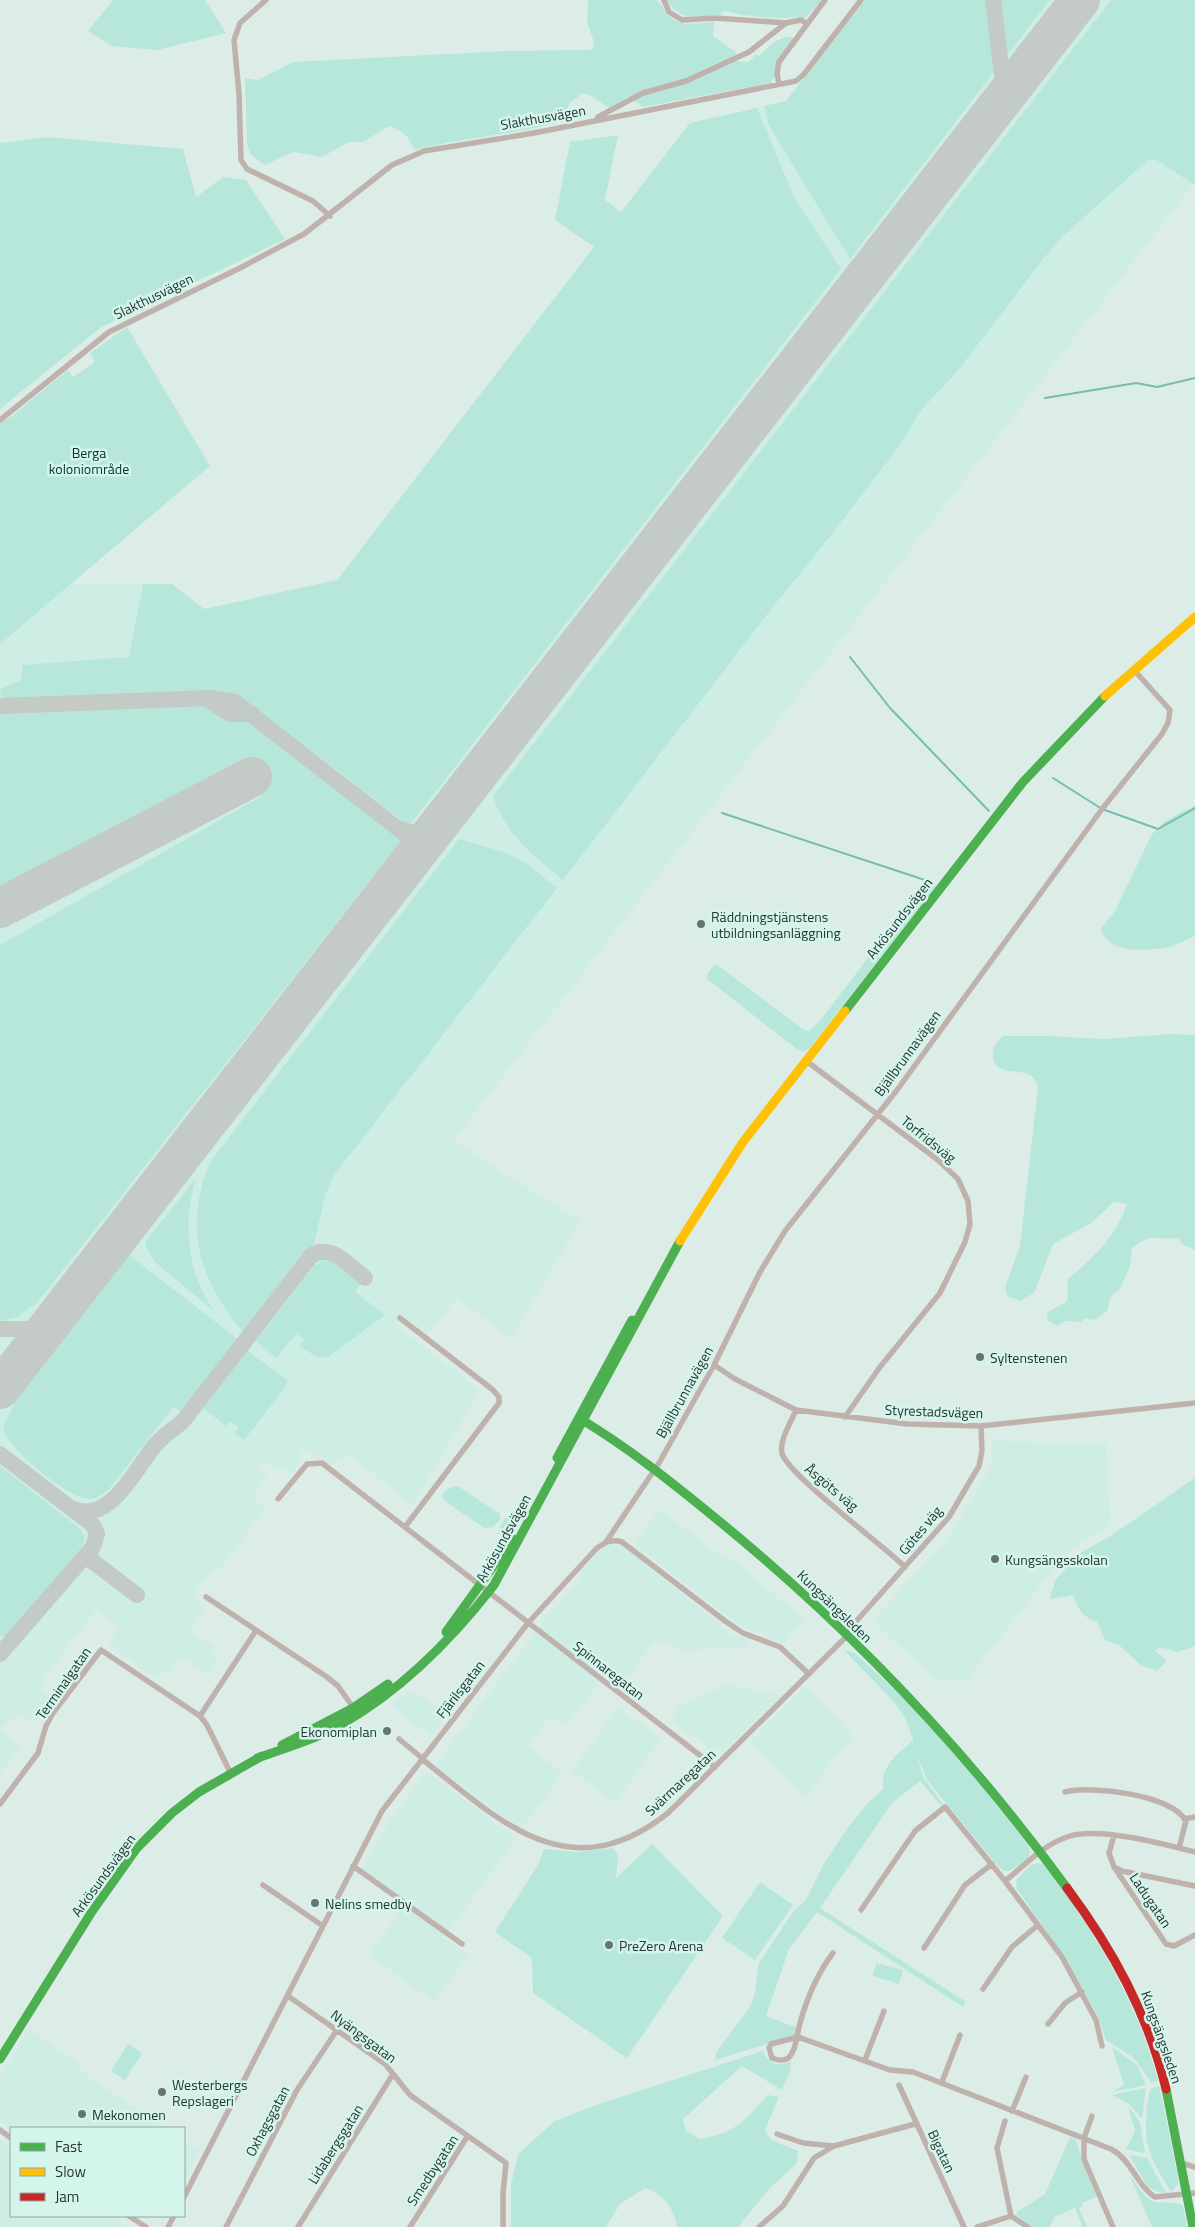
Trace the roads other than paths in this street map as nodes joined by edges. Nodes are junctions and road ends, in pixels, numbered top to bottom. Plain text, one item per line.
1 (266, 0) edge
2 (664, 0) edge
3 (825, 0) edge
4 (861, 0) edge
5 (786, 23) junction
6 (806, 23) junction
7 (778, 84) junction
8 (596, 121) junction
9 (330, 216) junction
10 (0, 420) edge
11 (1195, 617) edge
12 (1138, 674) junction
13 (805, 1060) junction
14 (877, 1114) junction
15 (400, 1318) dead end
16 (714, 1365) junction
17 (1195, 1403) edge
18 (796, 1410) junction
19 (845, 1417) junction
20 (580, 1419) junction
21 (981, 1426) junction
22 (655, 1470) junction
23 (278, 1499) dead end
24 (405, 1527) junction
25 (606, 1542) junction
26 (905, 1567) junction
27 (485, 1589) junction
28 (206, 1597) dead end
29 (528, 1623) junction
30 (255, 1632) junction
31 (847, 1636) junction
32 (809, 1674) junction
33 (356, 1711) junction
34 (200, 1716) junction
35 (399, 1739) dead end
36 (422, 1759) junction
37 (715, 1767) junction
38 (230, 1772) junction
39 (1065, 1792) dead end
40 (0, 1804) edge
41 (1195, 1817) edge
42 (1184, 1819) junction
43 (1114, 1835) junction
44 (1179, 1848) junction
45 (1040, 1852) junction
46 (1195, 1852) edge
47 (992, 1864) junction
48 (352, 1866) junction
49 (1114, 1867) junction
50 (1005, 1881) junction
51 (263, 1886) dead end
52 (1195, 1886) edge
53 (861, 1910) dead end
54 (1038, 1925) junction
55 (322, 1926) junction
56 (1195, 1935) edge
57 (462, 1944) dead end
58 (924, 1948) dead end
59 (833, 1953) dead end
60 (983, 1989) dead end
61 (1082, 1992) junction
62 (288, 1996) junction
63 (884, 2011) dead end
64 (24, 2019) junction
65 (1048, 2024) dead end
66 (337, 2030) junction
67 (960, 2035) dead end
68 (798, 2036) junction
69 (1102, 2046) dead end
70 (0, 2051) edge
71 (0, 2059) edge
72 (865, 2060) junction
73 (392, 2074) junction
74 (1026, 2077) dead end
75 (942, 2082) junction
76 (899, 2085) dead end
77 (1012, 2111) junction
78 (1092, 2116) dead end
79 (1005, 2121) dead end
80 (915, 2124) junction
81 (778, 2134) dead end
82 (467, 2137) junction
83 (1084, 2138) junction
84 (834, 2146) junction
85 (1181, 2163) junction
86 (1195, 2167) edge
87 (1191, 2194) edge
88 (185, 2195) edge
89 (1011, 2216) junction
90 (131, 2217) edge
91 (146, 2227) edge
92 (226, 2227) edge
93 (298, 2227) edge
94 (410, 2227) edge
95 (504, 2227) edge
96 (759, 2227) edge
97 (964, 2227) edge
98 (977, 2227) edge
99 (1028, 2227) edge
100 (1113, 2227) edge
101 (1193, 2227) edge

1 - 9 street
2 - 5 street
3 - 6 street
4 - 7 street, Slakthusvägen
5 - 6 street
5 - 8 street
6 - 7 street
7 - 8 street, Slakthusvägen
8 - 9 street, Slakthusvägen
9 - 10 street, Slakthusvägen
11 - 12 main road, Arkösundsvägen
12 - 13 main road, Arkösundsvägen
12 - 14 street, Bjällbrunnavägen
13 - 14 street, Torfridsväg
13 - 20 main road, Arkösundsvägen
14 - 16 street, Bjällbrunnavägen
14 - 19 street, Torfridsväg
15 - 24 street
16 - 18 street, Styrestadsvägen
16 - 22 street, Bjällbrunnavägen
17 - 21 street, Styrestadsvägen
18 - 19 street, Styrestadsvägen
18 - 26 street, Åsgöts väg
19 - 21 street, Styrestadsvägen
20 - 22 main road, Kungsängsleden
20 - 27 main road, Arkösundsvägen
21 - 26 street, Götes väg
22 - 25 street, Fjärilsgatan
22 - 31 main road, Kungsängsleden
23 - 24 street
24 - 27 street
25 - 29 street, Fjärilsgatan
25 - 32 street
26 - 31 street, Götes väg
27 - 29 street, Spinnaregatan
27 - 33 main road, Arkösundsvägen
28 - 30 street
29 - 36 street, Fjärilsgatan
29 - 37 street, Spinnaregatan
30 - 33 street
30 - 34 street
31 - 32 street, Svärmaregatan
31 - 45 main road, Kungsängsleden
32 - 37 street, Svärmaregatan
33 - 38 main road, Arkösundsvägen
34 - 38 street, Terminalgatan
34 - 40 street, Terminalgatan
35 - 36 street, Svärmaregatan
36 - 37 street, Svärmaregatan
36 - 48 street, Fjärilsgatan
38 - 64 main road, Arkösundsvägen
39 - 42 street
41 - 42 street
42 - 44 street
43 - 44 street
43 - 45 street
43 - 49 street, Ladugatan
44 - 46 street
45 - 50 street
45 - 85 main road, Kungsängsleden
47 - 50 street
47 - 53 street
47 - 58 street
48 - 55 street, Fjärilsgatan
48 - 57 street
49 - 52 street, Ladugatan
49 - 56 street, Ladugatan
50 - 54 street
51 - 55 street
54 - 60 street
54 - 61 street
55 - 62 street, Fjärilsgatan
59 - 68 street
61 - 65 street
61 - 69 street
62 - 66 street, Nyängsgatan
62 - 88 street, Fjärilsgatan
63 - 72 street
64 - 70 main road, Arkösundsvägen
64 - 71 main road, Arkösundsvägen
66 - 73 street, Nyängsgatan
66 - 92 street, Oxhagsgatan
67 - 75 street
68 - 68 street
68 - 72 street
72 - 75 street
73 - 82 street, Nyängsgatan
73 - 93 street, Lidabergsgatan
74 - 77 street
75 - 77 street
76 - 80 street, Bigatan
77 - 83 street
78 - 83 street
79 - 89 street
80 - 84 street
80 - 97 street, Bigatan
81 - 84 street
82 - 94 street, Smedbygatan
82 - 95 street, Smedbygatan
83 - 87 street
83 - 100 street
84 - 96 street
85 - 86 street
85 - 87 main road, Kungsängsleden
87 - 101 main road, Kungsängsleden
89 - 98 street
89 - 99 street
90 - 91 street

